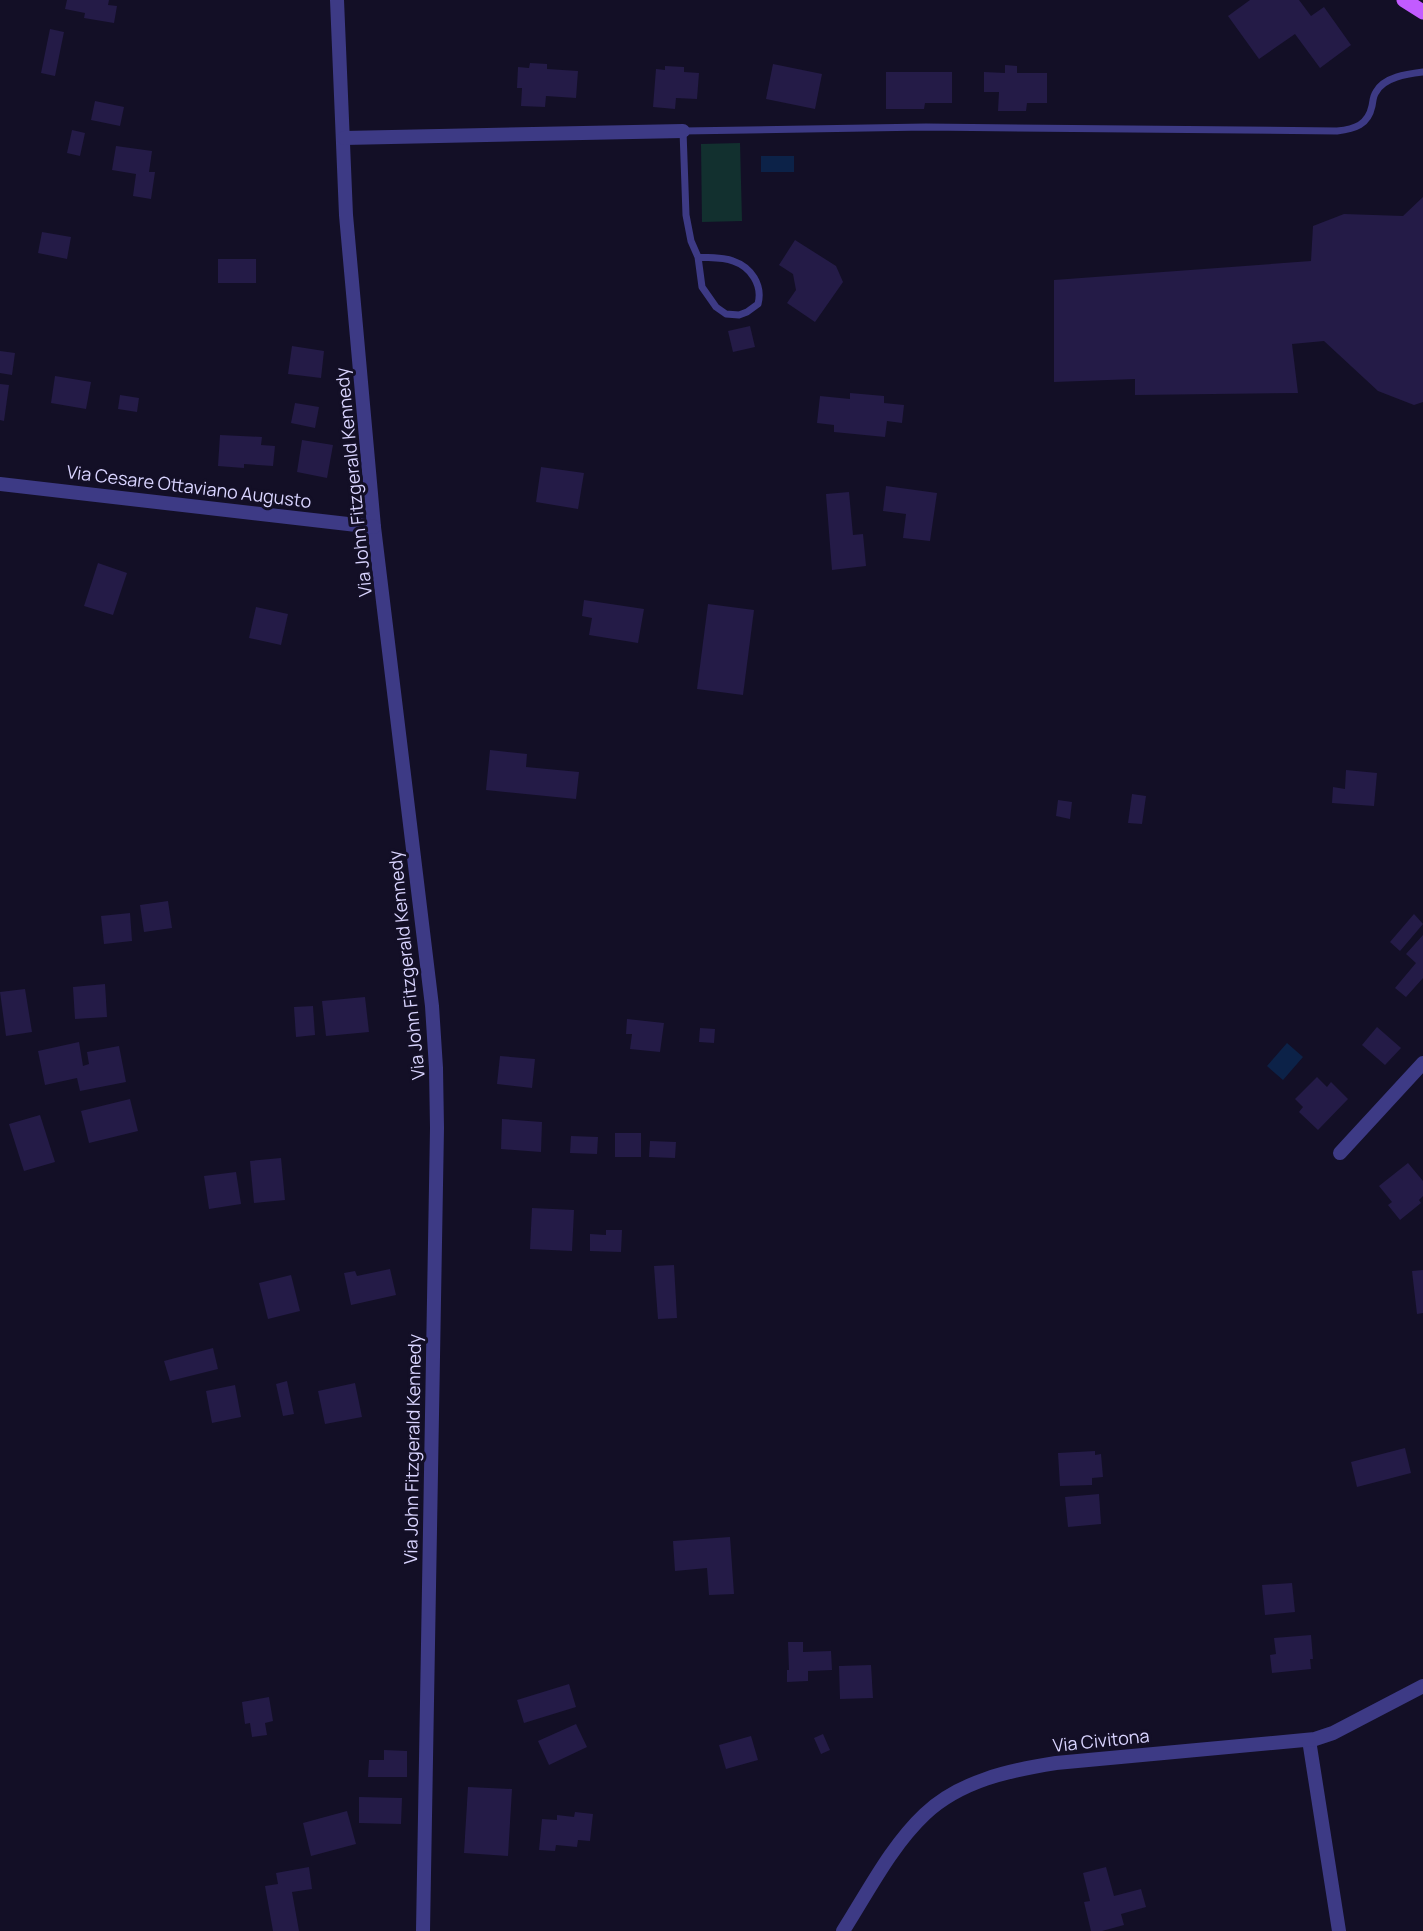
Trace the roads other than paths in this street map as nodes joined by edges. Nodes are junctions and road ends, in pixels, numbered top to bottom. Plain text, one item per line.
1 (337, 0) edge
2 (1404, 0) edge
3 (1423, 12) edge
4 (1423, 72) edge
5 (683, 131) junction
6 (344, 138) junction
7 (698, 258) junction
8 (0, 484) edge
9 (374, 526) junction
10 (1423, 1063) edge
11 (1340, 1153) dead end
12 (1423, 1686) edge
13 (1309, 1740) junction
14 (423, 1931) edge
15 (843, 1931) edge
16 (1339, 1931) edge

1 - 6 street, Via John Fitzgerald Kennedy
2 - 3 main road
4 - 5 lane
5 - 6 street
5 - 7 lane
6 - 9 street, Via John Fitzgerald Kennedy
7 - 7 lane
8 - 9 street, Via Cesare Ottaviano Augusto
9 - 14 street, Via John Fitzgerald Kennedy
10 - 11 street
12 - 13 street, Via Civitona
13 - 15 street, Via Civitona
13 - 16 street

